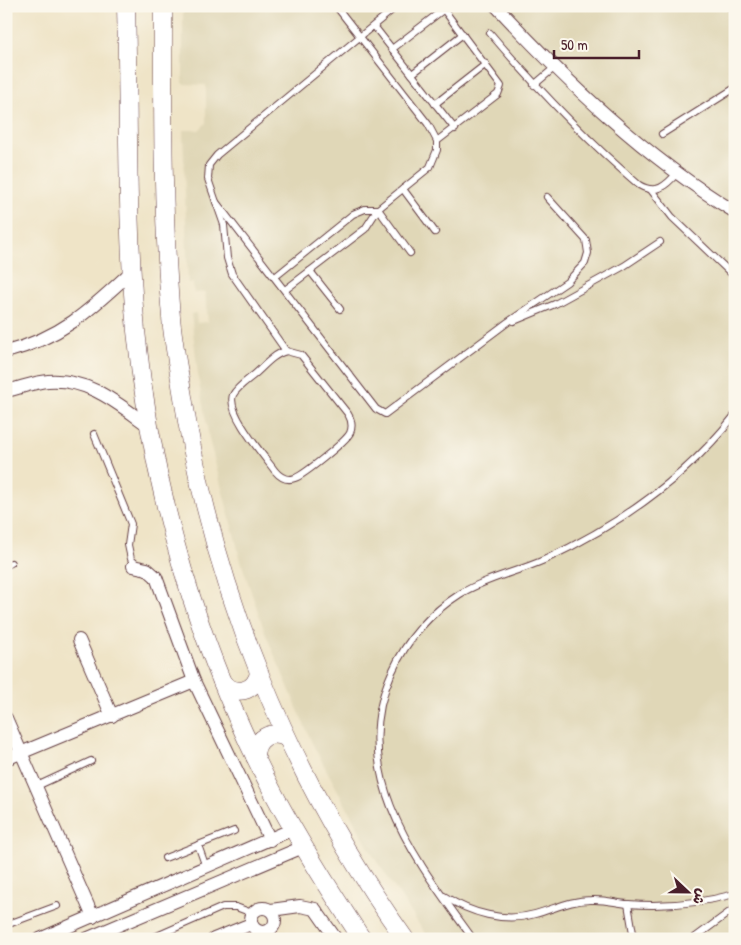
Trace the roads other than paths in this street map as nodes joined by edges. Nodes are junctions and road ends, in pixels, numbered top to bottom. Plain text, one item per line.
1 (126, 6) edge
2 (163, 6) edge
3 (336, 6) edge
4 (397, 6) edge
5 (496, 6) edge
6 (727, 6) edge
7 (443, 8) edge
8 (735, 10) edge
9 (374, 26) junction
10 (490, 33) dead end
11 (463, 34) junction
12 (360, 38) junction
13 (392, 49) junction
14 (486, 64) junction
15 (554, 68) junction
16 (412, 74) junction
17 (534, 85) junction
18 (735, 88) edge
19 (435, 104) junction
20 (455, 129) junction
21 (662, 134) dead end
22 (436, 141) junction
23 (677, 173) junction
24 (403, 189) junction
25 (651, 190) junction
26 (547, 197) dead end
27 (216, 202) junction
28 (378, 209) junction
29 (735, 212) edge
30 (435, 232) dead end
31 (660, 242) dead end
32 (410, 253) dead end
33 (132, 271) junction
34 (310, 271) junction
35 (275, 277) junction
36 (735, 277) edge
37 (285, 290) junction
38 (340, 309) dead end
39 (508, 322) junction
40 (286, 351) junction
41 (6, 352) edge
42 (6, 390) edge
43 (735, 415) edge
44 (149, 426) junction
45 (94, 434) dead end
46 (136, 566) joint
47 (79, 640) dead end
48 (259, 673) junction
49 (194, 681) junction
50 (222, 682) junction
51 (112, 716) junction
52 (6, 718) edge
53 (287, 738) junction
54 (22, 753) junction
55 (255, 757) junction
56 (6, 759) edge
57 (92, 761) dead end
58 (36, 786) junction
59 (293, 829) junction
60 (234, 831) dead end
61 (270, 840) junction
62 (198, 845) junction
63 (303, 847) junction
64 (234, 856) junction
65 (165, 858) dead end
66 (206, 868) junction
67 (243, 874) junction
68 (441, 894) junction
69 (735, 894) edge
70 (628, 904) junction
71 (57, 906) dead end
72 (735, 908) edge
73 (271, 910) junction
74 (93, 916) junction
75 (252, 919) junction
76 (6, 925) edge
77 (273, 934) edge
78 (40, 939) edge
79 (86, 939) edge
80 (150, 939) edge
81 (214, 939) edge
82 (336, 939) edge
83 (362, 939) edge
84 (405, 939) edge
85 (473, 939) edge
86 (634, 939) edge
87 (694, 939) edge

1 - 33 main road
2 - 48 main road
3 - 12 lane
4 - 9 lane
5 - 15 street
6 - 8 lane
7 - 11 lane
7 - 13 lane
9 - 12 lane
9 - 13 lane
10 - 17 lane
11 - 14 lane
11 - 16 lane
12 - 22 lane
12 - 27 lane
13 - 16 lane
14 - 19 lane
14 - 20 lane
15 - 17 lane
15 - 23 street
16 - 19 lane
17 - 25 lane
18 - 21 lane
19 - 20 lane
20 - 22 lane
22 - 24 lane
23 - 25 lane
23 - 29 street
24 - 28 lane
24 - 30 lane
25 - 36 lane
26 - 39 lane
27 - 35 lane
27 - 40 lane
28 - 32 lane
28 - 34 lane
28 - 35 lane
31 - 39 lane
33 - 41 street
33 - 44 main road
34 - 37 lane
34 - 38 lane
35 - 37 lane
37 - 39 lane
40 - 40 lane
42 - 44 street
43 - 68 lane
44 - 50 main road
45 - 46 lane
46 - 49 street
47 - 51 street
48 - 50 main road
48 - 53 main road
49 - 51 street
49 - 61 street
50 - 55 main road
51 - 54 street
52 - 54 street
53 - 55 main road
53 - 84 main road
54 - 56 street
54 - 58 street
55 - 59 main road
57 - 58 lane
58 - 74 street
59 - 61 street
59 - 63 main road
60 - 62 lane
61 - 64 street
62 - 65 lane
62 - 66 lane
63 - 67 street
63 - 83 main road
64 - 66 street
64 - 67 street
66 - 74 street
67 - 79 street
68 - 70 lane
68 - 85 lane
69 - 70 lane
70 - 86 lane
71 - 76 lane
72 - 87 lane
73 - 75 street
73 - 77 street
73 - 82 street
74 - 78 street
75 - 77 street
75 - 80 lane
75 - 81 street

